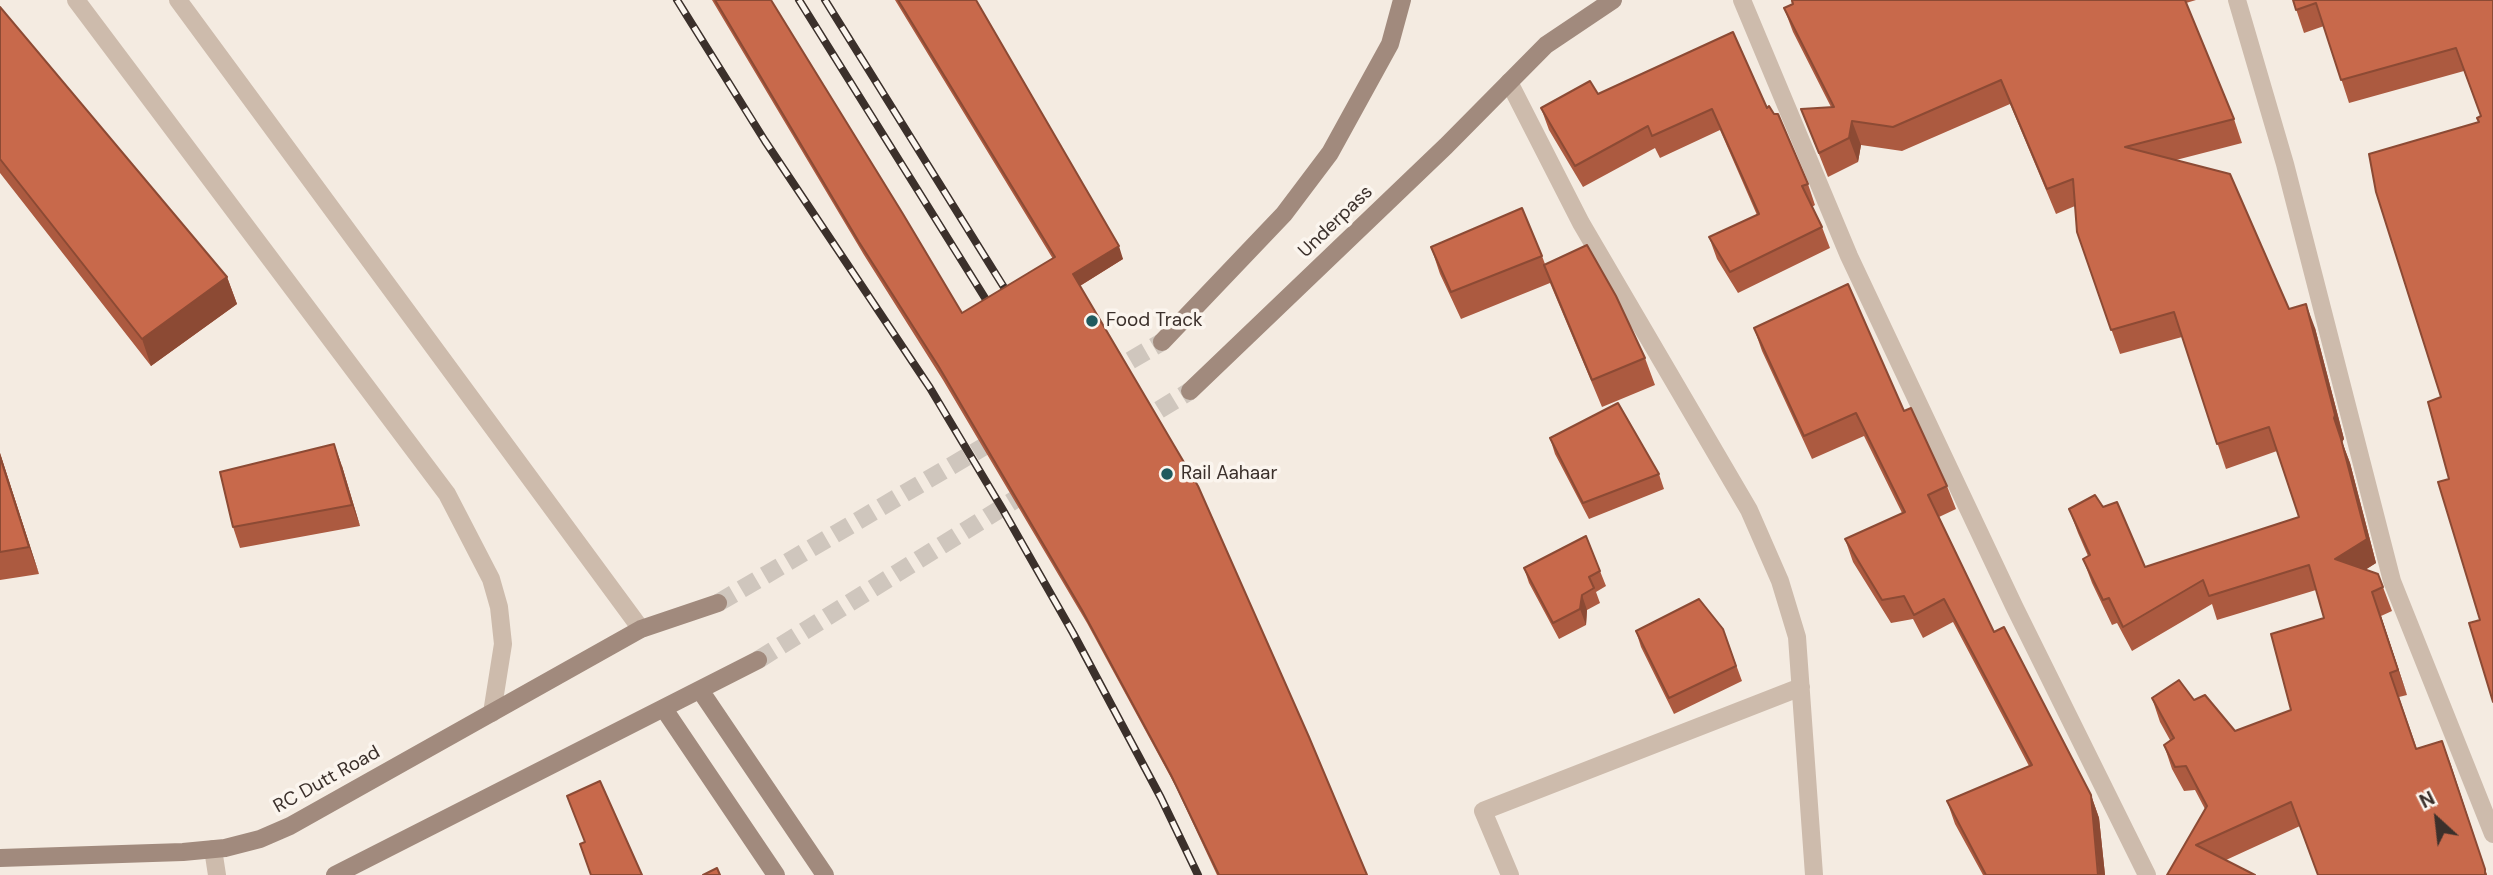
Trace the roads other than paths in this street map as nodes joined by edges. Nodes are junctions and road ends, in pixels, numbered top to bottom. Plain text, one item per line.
1 (76, 0) edge
2 (178, 0) edge
3 (1402, 0) edge
4 (1613, 0) edge
5 (1742, 0) edge
6 (2237, 0) edge
7 (1509, 82) junction
8 (1161, 342) tunnel mouth
9 (1190, 391) tunnel mouth
10 (718, 603) tunnel mouth
11 (641, 629) junction
12 (758, 660) tunnel mouth
13 (1801, 687) junction
14 (700, 690) junction
15 (664, 709) junction
16 (492, 713) junction
17 (2493, 834) edge
18 (212, 849) junction
19 (0, 858) edge
20 (217, 875) edge
21 (335, 875) edge
22 (776, 875) edge
23 (825, 875) edge
24 (1510, 875) edge
25 (1814, 875) edge
26 (2147, 875) edge

1 - 16 street
2 - 11 street
3 - 8 main road
4 - 7 main road, Underpass
5 - 26 street
6 - 17 street
7 - 9 main road, Underpass
7 - 13 street
10 - 11 main road
11 - 16 main road, RC Dutt Road
12 - 14 main road
13 - 24 street
13 - 25 street
14 - 15 main road
14 - 23 main road
15 - 21 main road
15 - 22 main road
16 - 18 main road, RC Dutt Road
18 - 19 main road, RC Dutt Road
18 - 20 street

